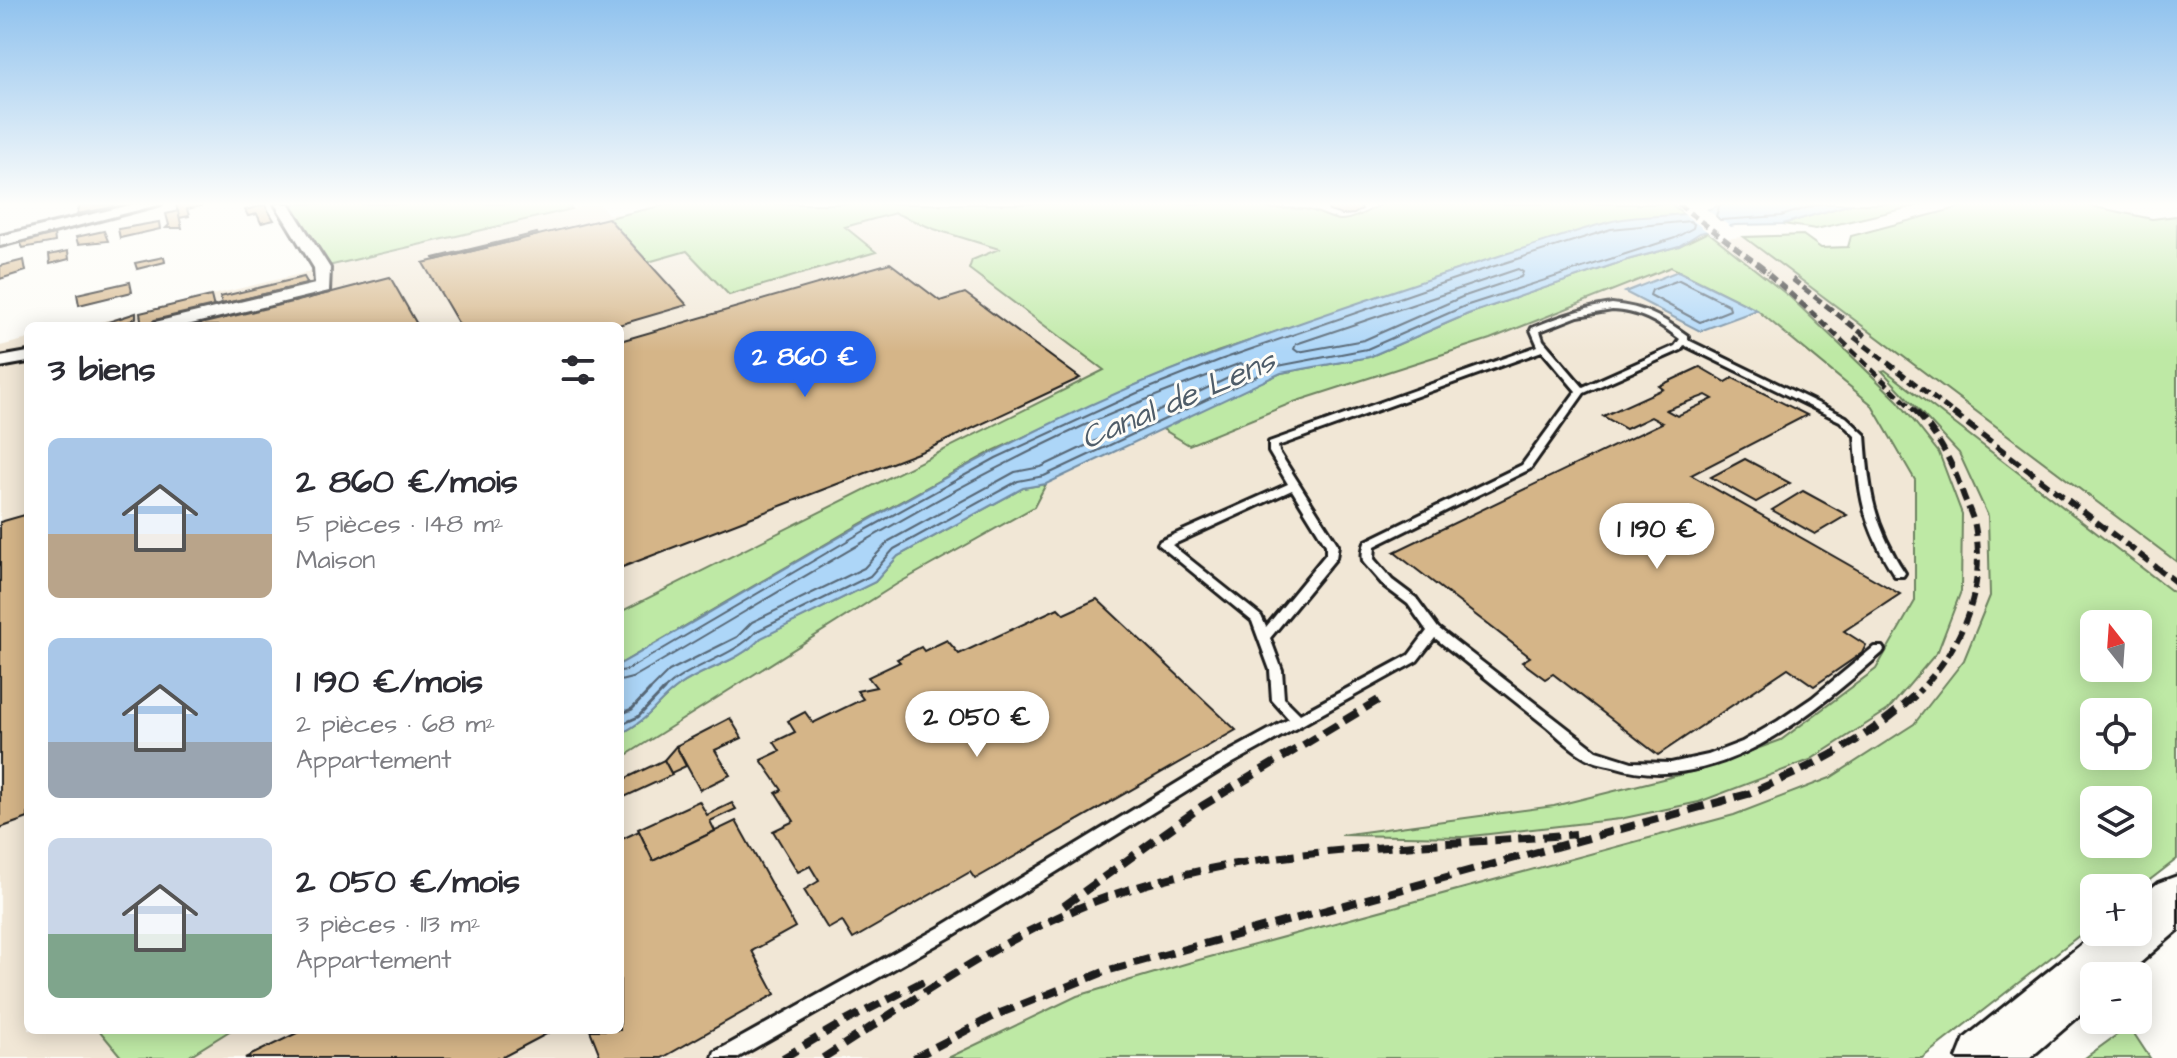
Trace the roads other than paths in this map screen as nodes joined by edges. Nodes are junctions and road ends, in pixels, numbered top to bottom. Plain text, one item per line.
1 (313, 253) edge
2 (178, 322) edge
3 (1683, 341) junction
4 (1544, 347) junction
5 (24, 358) edge
6 (0, 362) edge
7 (1581, 391) junction
8 (1294, 485) junction
9 (1899, 573) dead end
10 (1434, 631) junction
11 (1264, 638) junction
12 (1878, 650) dead end
13 (1299, 721) junction
14 (2177, 899) edge
15 (2152, 920) edge
16 (2120, 946) edge
17 (721, 1058) edge
18 (1986, 1058) edge

1 - 2 street
3 - 4 lane
3 - 7 lane
3 - 9 lane
4 - 7 lane
4 - 8 lane
5 - 6 street
7 - 10 lane
8 - 11 lane
8 - 11 lane
10 - 12 lane
10 - 13 lane
11 - 13 lane
13 - 17 lane
14 - 15 highway
16 - 18 highway

